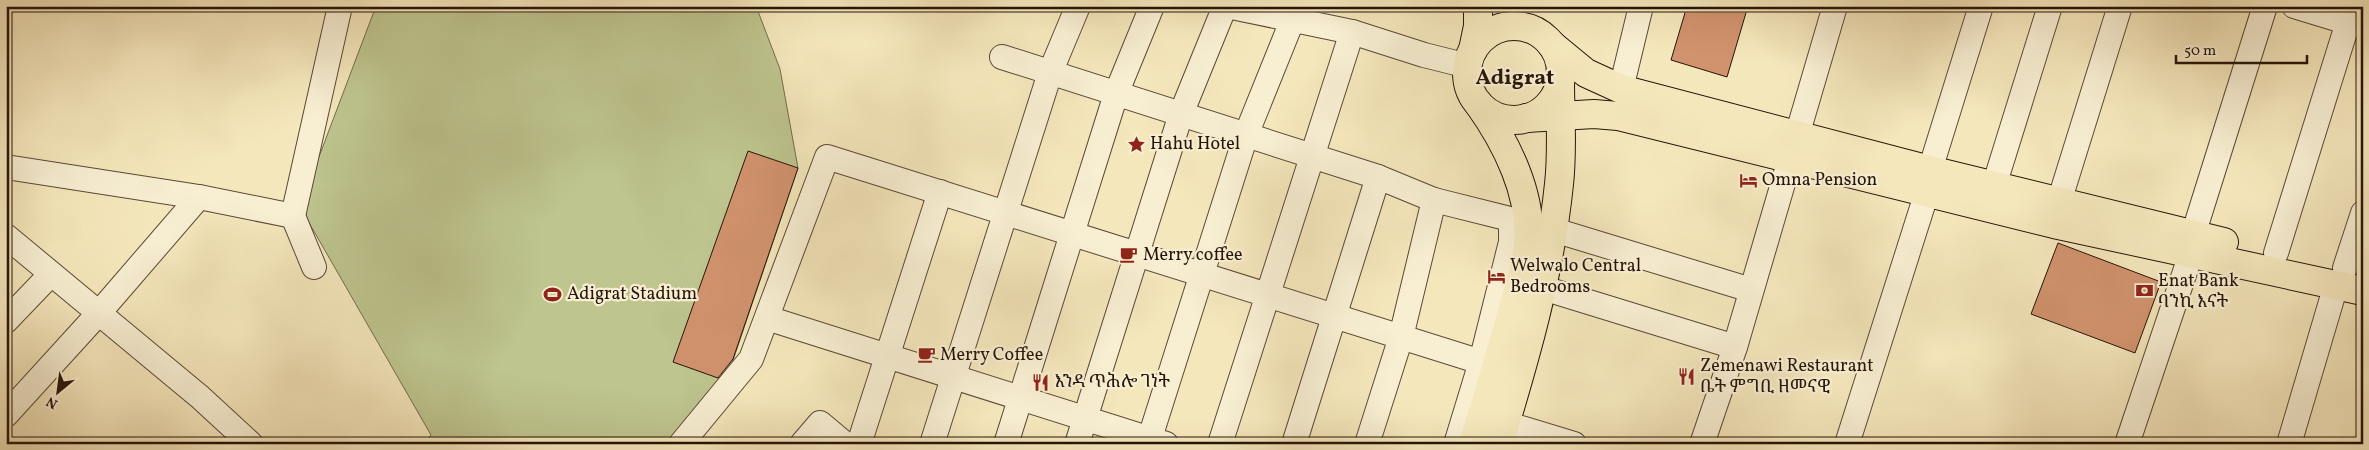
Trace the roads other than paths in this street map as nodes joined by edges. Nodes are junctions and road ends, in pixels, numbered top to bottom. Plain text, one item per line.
1 (340, 6) edge
2 (1078, 6) edge
3 (1152, 6) edge
4 (1226, 6) edge
5 (1478, 6) edge
6 (1515, 6) edge
7 (1641, 6) edge
8 (1835, 6) edge
9 (1981, 6) edge
10 (2050, 6) edge
11 (2120, 6) edge
12 (2265, 6) edge
13 (2294, 6) edge
14 (2355, 19) edge
15 (1292, 21) junction
16 (1352, 32) junction
17 (1550, 43) junction
18 (1002, 57) dead end
19 (1470, 58) junction
20 (1050, 73) junction
21 (1560, 80) junction
22 (1621, 89) junction
23 (1116, 94) junction
24 (1478, 103) junction
25 (1181, 114) junction
26 (1560, 116) junction
27 (1526, 118) junction
28 (1246, 135) junction
29 (1794, 146) junction
30 (1311, 156) junction
31 (6, 167) edge
32 (1378, 177) junction
33 (1928, 181) junction
34 (1994, 186) junction
35 (940, 192) junction
36 (199, 196) junction
37 (1434, 200) junction
38 (2059, 202) junction
39 (2363, 212) edge
40 (1006, 213) junction
41 (293, 216) junction
42 (1519, 222) junction
43 (1554, 230) junction
44 (1072, 234) junction
45 (6, 236) edge
46 (2192, 244) junction
47 (1137, 254) junction
48 (2276, 254) junction
49 (314, 267) dead end
50 (51, 274) junction
51 (1202, 274) junction
52 (2348, 275) edge
53 (1543, 288) junction
54 (1751, 290) junction
55 (2363, 291) edge
56 (1267, 295) junction
57 (98, 314) junction
58 (1335, 316) junction
59 (767, 318) junction
60 (6, 321) edge
61 (1401, 337) junction
62 (1735, 347) junction
63 (888, 355) junction
64 (1481, 362) junction
65 (954, 376) junction
66 (1020, 398) junction
67 (6, 415) edge
68 (1085, 418) junction
69 (1495, 428) edge
70 (1155, 442) edge
71 (251, 444) edge
72 (681, 444) edge
73 (802, 444) edge
74 (844, 444) edge
75 (859, 444) edge
76 (932, 444) edge
77 (1006, 444) edge
78 (1077, 444) edge
79 (1220, 444) edge
80 (1294, 444) edge
81 (1367, 444) edge
82 (1456, 444) edge
83 (1473, 444) edge
84 (1574, 444) edge
85 (1702, 444) edge
86 (1847, 444) edge
87 (2127, 444) edge
88 (2288, 444) edge

1 - 41 street
2 - 20 street
3 - 23 street
4 - 15 street
4 - 25 street
5 - 19 main road
6 - 17 main road
7 - 22 street
8 - 29 street
9 - 33 street
10 - 34 street
11 - 38 street
12 - 46 street
13 - 14 street
14 - 48 street
15 - 16 street
15 - 28 street
16 - 19 street
16 - 30 street
17 - 19 main road
17 - 21 main road
17 - 22 main road
18 - 20 street
19 - 24 main road
20 - 23 street
20 - 40 street
21 - 26 main road
21 - 27 main road
22 - 29 main road
23 - 25 street
23 - 44 street
24 - 27 main road
24 - 42 main road
25 - 28 street
25 - 47 street
26 - 27 main road
26 - 29 main road
26 - 43 main road
28 - 30 street
28 - 51 street
29 - 33 main road
29 - 54 street
30 - 32 street
30 - 56 street
31 - 36 street
32 - 37 street
32 - 58 street
33 - 34 main road
33 - 46 main road
33 - 86 street
34 - 38 main road
35 - 40 street
35 - 59 street
35 - 63 street
36 - 41 street
36 - 57 street
37 - 42 street
37 - 61 street
38 - 46 main road
39 - 52 street
40 - 44 street
40 - 65 street
41 - 49 street
42 - 43 street
42 - 64 street
42 - 69 main road
43 - 53 main road
43 - 54 street
44 - 47 street
44 - 66 street
45 - 50 street
46 - 48 main road
46 - 52 main road
46 - 87 street
47 - 51 street
47 - 68 street
48 - 52 main road
50 - 57 street
50 - 60 street
51 - 56 street
51 - 70 street
52 - 55 main road
52 - 88 street
53 - 62 street
53 - 69 main road
54 - 62 street
56 - 58 street
56 - 79 street
57 - 67 street
57 - 71 street
58 - 61 street
58 - 80 street
59 - 63 street
59 - 72 street
61 - 64 street
61 - 81 street
62 - 85 street
63 - 65 street
63 - 75 street
64 - 82 street
65 - 66 street
65 - 76 street
66 - 68 street
66 - 77 street
68 - 70 street
68 - 78 street
69 - 83 main road
69 - 84 street
73 - 74 street

